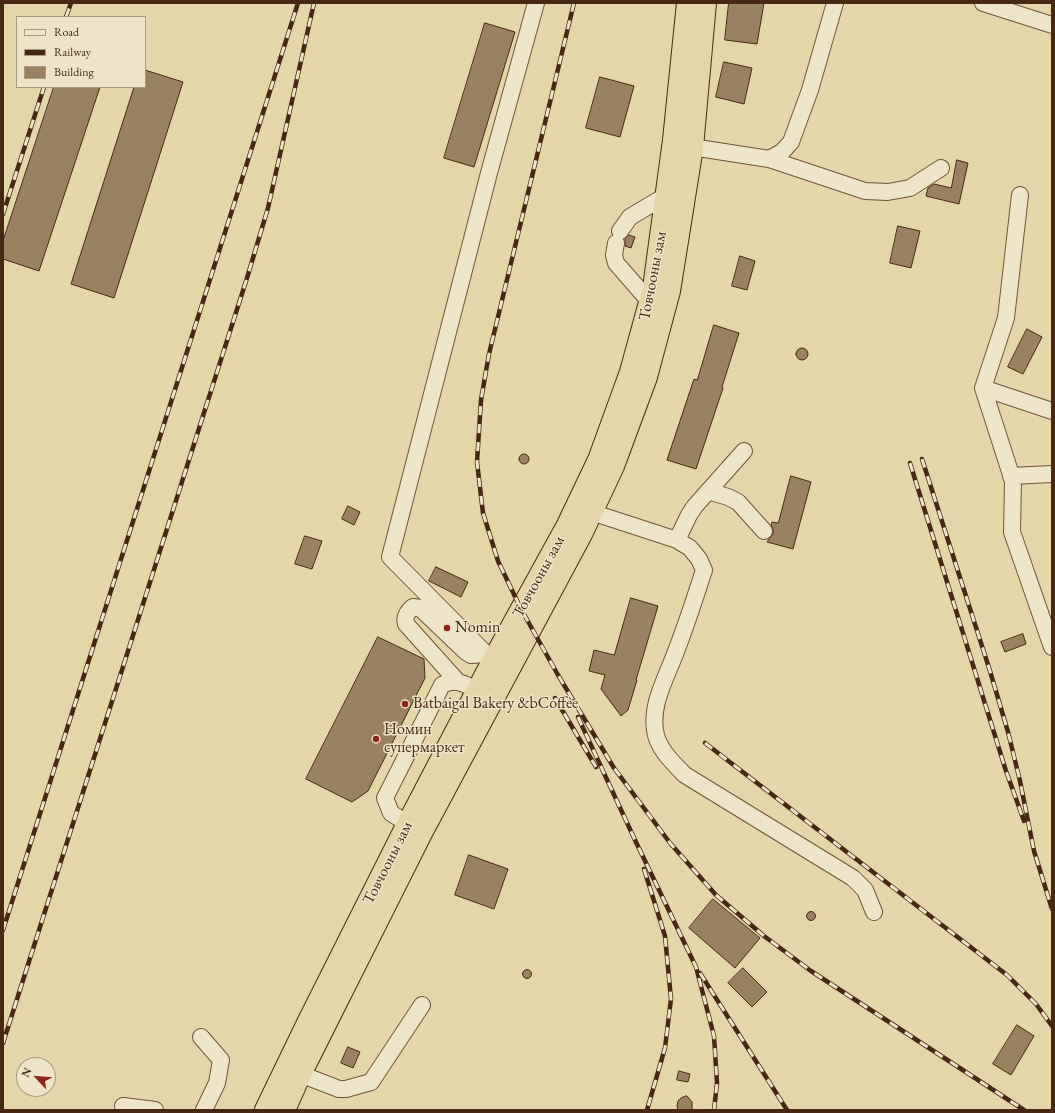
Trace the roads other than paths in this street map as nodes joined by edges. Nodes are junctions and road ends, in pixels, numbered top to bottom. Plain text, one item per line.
1 (536, 3) edge
2 (688, 3) edge
3 (705, 3) edge
4 (835, 3) edge
5 (983, 3) edge
6 (1052, 25) edge
7 (692, 147) junction
8 (769, 159) junction
9 (941, 168) dead end
10 (667, 195) junction
11 (1020, 195) dead end
12 (650, 302) junction
13 (983, 388) junction
14 (1052, 411) edge
15 (744, 451) dead end
16 (1052, 474) edge
17 (1011, 476) junction
18 (708, 491) junction
19 (591, 512) junction
20 (764, 531) dead end
21 (678, 540) junction
22 (1052, 647) edge
23 (490, 657) junction
24 (458, 682) junction
25 (478, 690) junction
26 (408, 824) junction
27 (874, 912) dead end
28 (422, 1005) dead end
29 (201, 1037) dead end
30 (300, 1074) junction
31 (123, 1106) dead end
32 (155, 1110) edge
33 (204, 1110) edge
34 (266, 1110) edge
35 (284, 1110) edge

1 - 23 lane
2 - 10 highway, Товчооны зам
3 - 7 highway, Товчооны зам
4 - 8 lane
5 - 6 lane
7 - 8 lane
7 - 19 highway, Товчооны зам
8 - 9 lane
10 - 12 highway, Товчооны зам
10 - 12 lane
11 - 13 lane
12 - 23 highway, Товчооны зам
13 - 14 lane
13 - 17 lane
15 - 18 lane
16 - 17 lane
17 - 22 lane
18 - 20 lane
18 - 21 lane
19 - 21 lane
19 - 30 highway, Товчооны зам
21 - 27 lane
23 - 24 lane
23 - 25 highway, Товчооны зам
24 - 25 lane
24 - 26 lane
25 - 26 highway, Товчооны зам
26 - 34 highway, Товчооны зам
28 - 30 lane
29 - 33 lane
30 - 35 highway, Товчооны зам
31 - 32 lane

